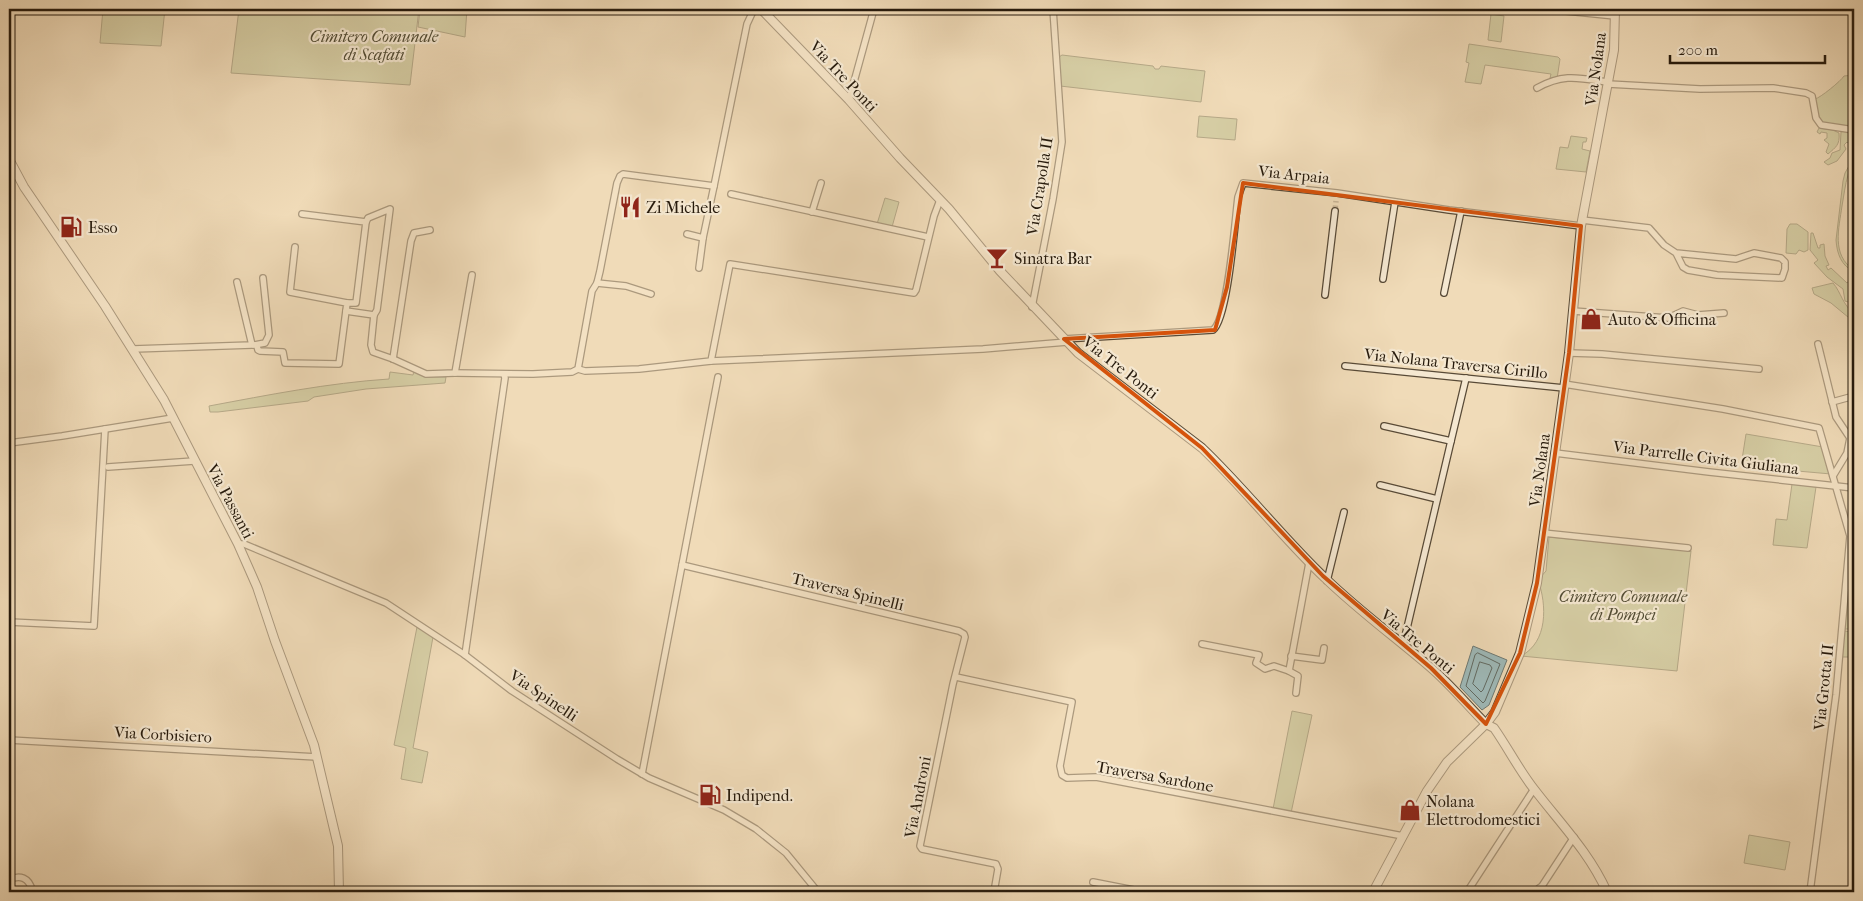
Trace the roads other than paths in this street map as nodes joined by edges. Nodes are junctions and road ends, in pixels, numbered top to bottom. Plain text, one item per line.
1 (754, 9) edge
2 (761, 9) edge
3 (874, 9) edge
4 (1053, 9) edge
5 (1546, 9) edge
6 (1615, 12) edge
7 (1608, 83) junction
8 (1537, 88) dead end
9 (849, 100) junction
10 (1854, 130) edge
11 (9, 160) edge
12 (821, 183) dead end
13 (714, 186) junction
14 (1337, 193) junction
15 (730, 194) dead end
16 (940, 200) junction
17 (1336, 201) tunnel mouth
18 (1395, 202) junction
19 (1335, 211) tunnel mouth
20 (1461, 211) junction
21 (812, 212) junction
22 (302, 214) dead end
23 (366, 222) junction
24 (1582, 223) junction
25 (430, 230) dead end
26 (687, 234) dead end
27 (928, 237) junction
28 (703, 238) junction
29 (295, 247) dead end
30 (1676, 253) junction
31 (699, 268) dead end
32 (472, 275) dead end
33 (263, 278) dead end
34 (1382, 279) dead end
35 (236, 282) dead end
36 (597, 283) junction
37 (1444, 293) dead end
38 (651, 294) dead end
39 (1325, 296) dead end
40 (347, 303) junction
41 (1032, 307) junction
42 (346, 311) junction
43 (1573, 311) junction
44 (1724, 313) dead end
45 (374, 315) junction
46 (1066, 340) junction
47 (1818, 344) dead end
48 (254, 345) junction
49 (133, 349) junction
50 (1569, 353) junction
51 (393, 359) junction
52 (711, 361) junction
53 (1345, 366) dead end
54 (578, 369) junction
55 (1759, 369) dead end
56 (455, 373) junction
57 (504, 374) junction
58 (718, 377) dead end
59 (1466, 378) junction
60 (1564, 386) junction
61 (1854, 396) edge
62 (1832, 402) junction
63 (173, 418) junction
64 (1384, 426) dead end
65 (105, 429) junction
66 (1451, 441) junction
67 (9, 443) edge
68 (1555, 453) junction
69 (194, 461) junction
70 (108, 466) dead end
71 (1833, 476) junction
72 (1380, 485) dead end
73 (1836, 486) junction
74 (1854, 488) edge
75 (1437, 499) junction
76 (1344, 512) dead end
77 (1543, 533) junction
78 (238, 544) junction
79 (1688, 548) dead end
80 (1309, 563) junction
81 (682, 565) junction
82 (1327, 581) junction
83 (9, 622) edge
84 (1202, 644) dead end
85 (1403, 645) junction
86 (1324, 648) dead end
87 (466, 656) junction
88 (1292, 656) junction
89 (1289, 670) junction
90 (956, 677) junction
91 (1296, 693) dead end
92 (1486, 724) junction
93 (9, 740) edge
94 (317, 756) junction
95 (642, 774) junction
96 (1534, 789) junction
97 (1404, 836) junction
98 (1574, 837) junction
99 (9, 880) edge
100 (1093, 882) dead end
101 (1539, 888) dead end
102 (37, 892) edge
103 (339, 892) edge
104 (818, 892) edge
105 (994, 892) edge
106 (1144, 892) edge
107 (1373, 892) edge
108 (1467, 892) edge
109 (1607, 892) edge
110 (1810, 892) edge

1 - 13 street
2 - 9 street, Via Tre Ponti
3 - 9 street
4 - 41 street, Via Crapolla II
5 - 6 street
6 - 7 street, Via Nolana
7 - 8 street
7 - 10 street
7 - 24 street, Via Nolana
9 - 16 street, Via Tre Ponti
11 - 49 street, Via Passanti
12 - 21 street
13 - 28 street
13 - 36 street
14 - 17 street
14 - 18 street, Via Arpaia
14 - 46 street, Via Arpaia
15 - 21 street
16 - 27 street
16 - 41 street, Via Tre Ponti
18 - 20 street, Via Arpaia
18 - 34 street
19 - 39 street
20 - 24 street, Via Arpaia
20 - 37 street
21 - 27 street
22 - 23 street
23 - 40 street
23 - 45 street
24 - 30 street, Via Arpaia
24 - 43 street, Via Nolana
25 - 51 street
26 - 28 street
27 - 52 street
28 - 31 street
29 - 40 street
30 - 30 street, Via Arpaia
32 - 56 street
33 - 48 street
35 - 48 street
36 - 38 street
36 - 54 street
40 - 42 street
41 - 46 street, Via Tre Ponti
42 - 45 street
42 - 48 street
43 - 44 street
43 - 50 street, Via Nolana
45 - 51 street
46 - 52 street
46 - 80 street, Via Tre Ponti
47 - 62 street
48 - 49 street
49 - 63 street, Via Passanti
50 - 55 street
50 - 60 street, Via Nolana
51 - 56 street
52 - 54 street
53 - 59 street, Via Nolana Traversa Cirillo
54 - 57 street
56 - 57 street
57 - 87 street
58 - 81 street
59 - 60 street, Via Nolana Traversa Cirillo
59 - 66 street
60 - 68 street, Via Nolana
60 - 71 street, Via Nolana Traversa Cirillo
61 - 62 street
62 - 71 street
63 - 65 street
63 - 69 street, Via Passanti
64 - 66 street
65 - 67 street
65 - 83 street
66 - 75 street
68 - 73 street, Via Parrelle Civita Giuliana
68 - 77 street, Via Nolana
69 - 70 street
69 - 78 street, Via Passanti
71 - 73 street, Via Grotta II
72 - 75 street
73 - 74 street, Via Parrelle Civita Giuliana
73 - 110 street, Via Grotta II
75 - 85 street
76 - 82 street
77 - 79 street
77 - 92 street, Via Nolana
78 - 87 street, Via Spinelli
78 - 94 street, Via Passanti
80 - 82 street, Via Tre Ponti
80 - 88 street
81 - 90 street, Traversa Spinelli
81 - 95 street
82 - 85 street, Via Tre Ponti
84 - 89 street
85 - 92 street, Via Tre Ponti
86 - 88 street
87 - 95 street, Via Spinelli
88 - 89 street
89 - 91 street
90 - 97 street, Traversa Sardone
90 - 105 street, Via Androni
92 - 96 street, Via Tre Ponti
92 - 97 street, Via Nolana
93 - 94 street, Via Corbisiero
94 - 103 street, Via Passanti
95 - 104 street, Via Spinelli
96 - 98 street, Via Tre Ponti
96 - 108 street
97 - 107 street, Via Nolana
98 - 101 street
98 - 109 street, Via Tre Ponti
99 - 102 street
100 - 106 street

